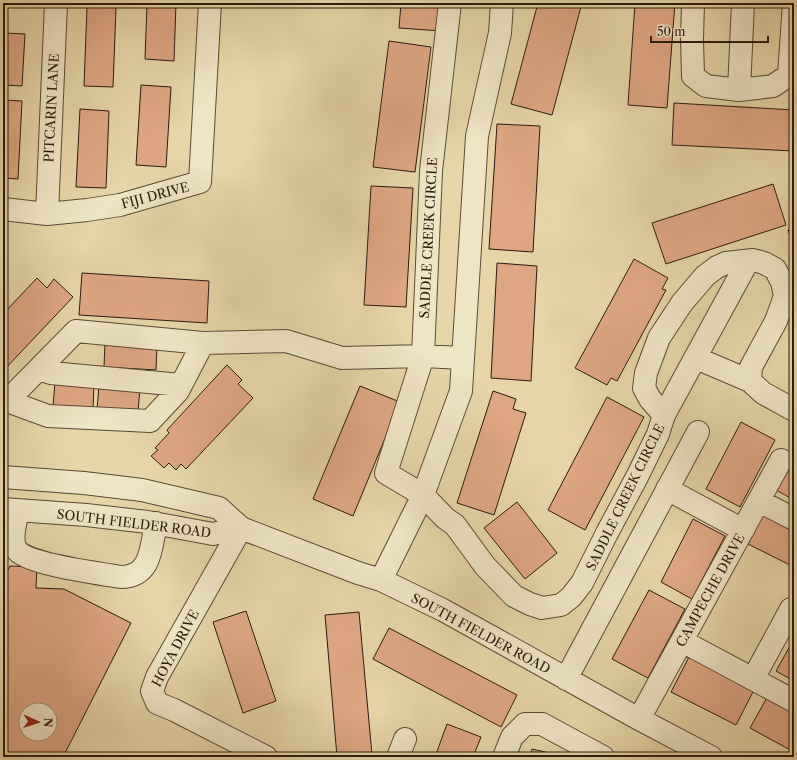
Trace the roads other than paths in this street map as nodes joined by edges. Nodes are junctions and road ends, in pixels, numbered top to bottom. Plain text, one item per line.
1 (56, 3) edge
2 (210, 3) edge
3 (450, 3) edge
4 (502, 3) edge
5 (693, 3) edge
6 (743, 3) edge
7 (794, 3) edge
8 (739, 90) junction
9 (3, 209) edge
10 (47, 214) junction
11 (748, 261) junction
12 (203, 343) junction
13 (423, 356) junction
14 (463, 358) junction
15 (696, 358) junction
16 (39, 369) junction
17 (750, 381) junction
18 (181, 385) junction
19 (5, 401) edge
20 (794, 410) edge
21 (664, 415) junction
22 (698, 432) dead end
23 (781, 460) dead end
24 (3, 477) edge
25 (667, 489) junction
26 (423, 495) junction
27 (759, 501) junction
28 (10, 510) edge
29 (794, 519) edge
30 (156, 523) junction
31 (241, 528) junction
32 (743, 530) junction
33 (380, 580) junction
34 (794, 611) edge
35 (682, 641) junction
36 (566, 678) junction
37 (753, 679) junction
38 (794, 701) edge
39 (639, 719) junction
40 (266, 757) edge
41 (504, 757) edge
42 (603, 757) edge
43 (712, 757) edge

1 - 10 street, PITCARIN LANE
2 - 10 street, FIJI DRIVE
3 - 13 street, SADDLE CREEK CIRCLE
4 - 14 street
5 - 8 street
6 - 8 street
7 - 8 street
9 - 10 street, FIJI DRIVE
11 - 15 street
11 - 17 street, SADDLE CREEK CIRCLE
11 - 21 street, SADDLE CREEK CIRCLE
12 - 13 street
12 - 16 street
12 - 18 street
13 - 14 street
13 - 26 street, SADDLE CREEK CIRCLE
14 - 26 street
15 - 17 street
15 - 21 street
16 - 18 street
16 - 19 street
17 - 20 street
18 - 19 street
21 - 26 street, SADDLE CREEK CIRCLE
22 - 25 street
23 - 27 street, CAMPECHE DRIVE
24 - 31 street, SOUTH FIELDER ROAD
25 - 32 street
25 - 36 street
26 - 33 street
27 - 29 street
27 - 32 street, CAMPECHE DRIVE
28 - 30 street, SOUTH FIELDER ROAD
28 - 30 street
30 - 31 street, SOUTH FIELDER ROAD
31 - 33 street, SOUTH FIELDER ROAD
31 - 40 street, HOYA DRIVE
32 - 35 street, CAMPECHE DRIVE
33 - 36 street, SOUTH FIELDER ROAD
34 - 37 street
35 - 37 street
35 - 39 street, CAMPECHE DRIVE
36 - 39 street, SOUTH FIELDER ROAD
37 - 38 street
39 - 43 street, SOUTH FIELDER ROAD
41 - 42 street

